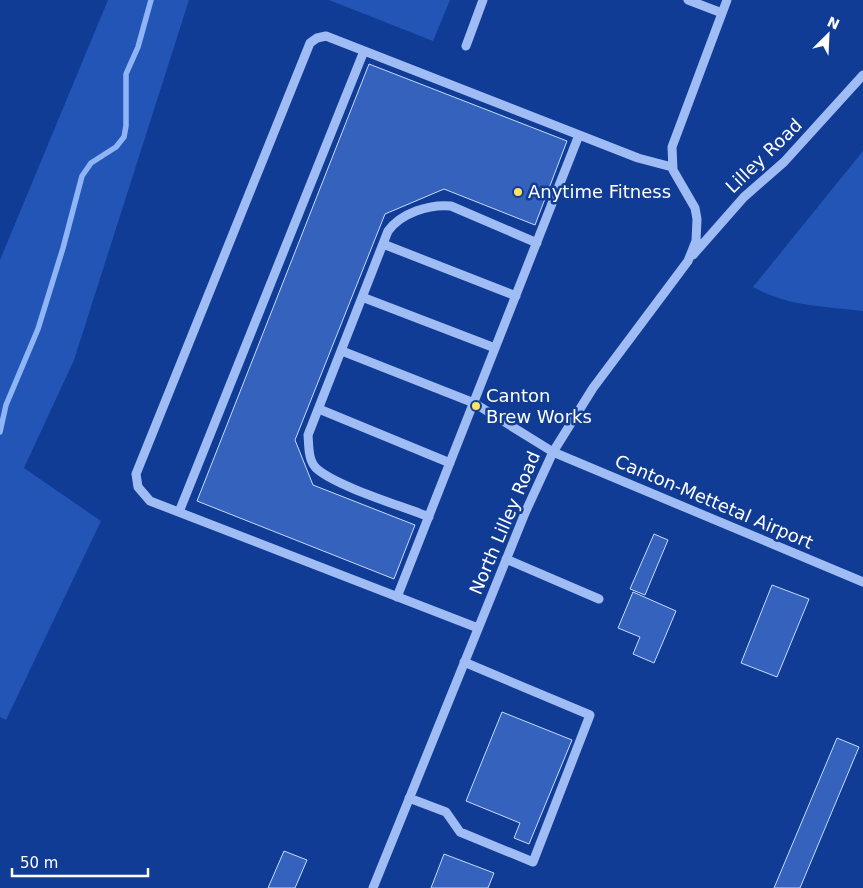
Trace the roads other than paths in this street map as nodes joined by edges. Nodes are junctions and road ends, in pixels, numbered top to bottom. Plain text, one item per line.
1 (483, 0) edge
2 (688, 0) edge
3 (727, 0) edge
4 (722, 14) junction
5 (466, 46) dead end
6 (364, 51) junction
7 (863, 75) edge
8 (579, 135) junction
9 (672, 166) junction
10 (537, 243) junction
11 (383, 244) junction
12 (688, 261) junction
13 (516, 296) junction
14 (362, 297) junction
15 (495, 348) junction
16 (342, 351) junction
17 (474, 403) junction
18 (319, 409) junction
19 (553, 452) junction
20 (450, 463) junction
21 (180, 512) junction
22 (429, 517) junction
23 (506, 560) junction
24 (863, 582) edge
25 (397, 597) junction
26 (599, 599) dead end
27 (478, 628) junction
28 (464, 662) junction
29 (409, 798) junction
30 (373, 888) edge

1 - 5 street
2 - 4 street
3 - 4 street
4 - 9 street
6 - 8 street
6 - 21 street
6 - 21 street
7 - 12 street, Lilley Road
8 - 9 street
8 - 10 street
9 - 12 street, North Lilley Road
10 - 11 street
10 - 13 street
11 - 13 street
11 - 14 street
12 - 19 street, North Lilley Road
13 - 15 street
14 - 15 street
14 - 16 street
15 - 17 street
16 - 17 street, Canton-Mettetal Airport
16 - 18 street
17 - 19 street, Canton-Mettetal Airport
17 - 20 street
18 - 20 street
18 - 22 street
19 - 23 street, North Lilley Road
19 - 24 street, Canton-Mettetal Airport
20 - 22 street
21 - 25 street
22 - 25 street
23 - 26 street
23 - 27 street, North Lilley Road
25 - 27 street
27 - 28 street, North Lilley Road
28 - 29 street, North Lilley Road
28 - 29 street
29 - 30 street, North Lilley Road

